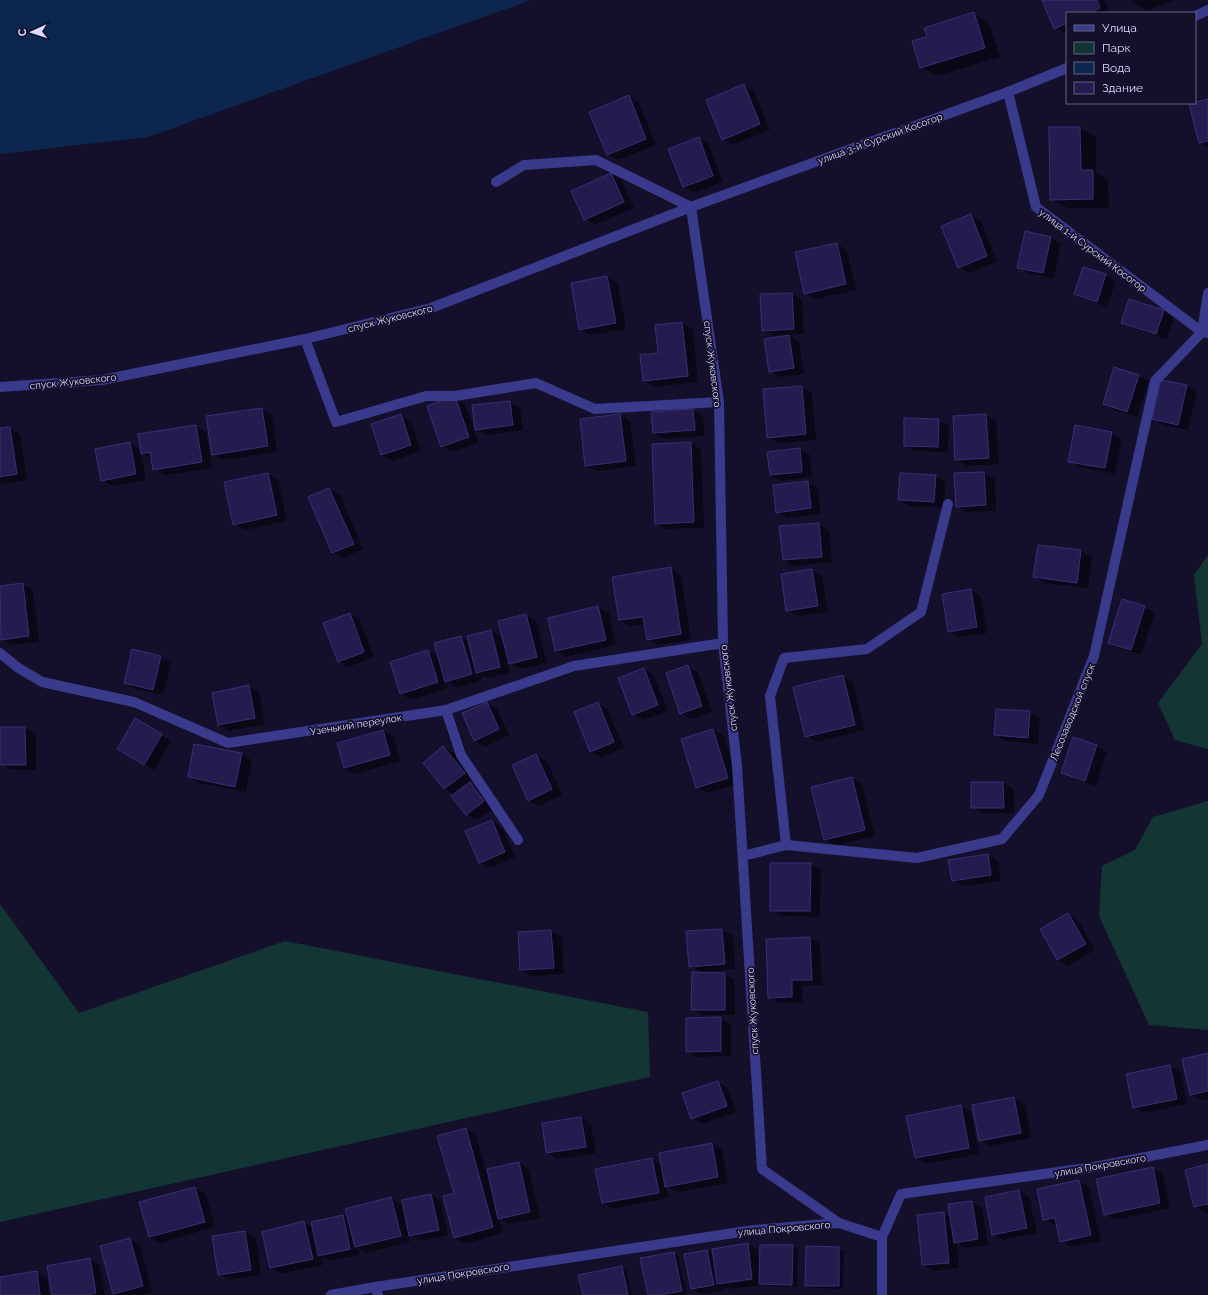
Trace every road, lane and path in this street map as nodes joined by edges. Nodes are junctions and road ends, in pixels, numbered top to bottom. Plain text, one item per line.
1 (1208, 10) edge
2 (1196, 16) edge
3 (1066, 68) edge
4 (1008, 92) junction
5 (496, 182) dead end
6 (691, 207) junction
7 (1208, 293) edge
8 (1205, 333) edge
9 (306, 339) junction
10 (0, 387) edge
11 (719, 402) junction
12 (948, 504) dead end
13 (723, 643) junction
14 (0, 654) edge
15 (446, 710) junction
16 (518, 840) dead end
17 (786, 845) junction
18 (743, 856) junction
19 (1208, 1145) edge
20 (839, 1223) junction
21 (882, 1237) junction
22 (376, 1291) edge
23 (331, 1295) edge
24 (882, 1295) edge

1 - 2 street
3 - 4 street, улица 3-й Сурский Косогор
4 - 6 street, улица 3-й Сурский Косогор
4 - 8 street, улица 1-й Сурский Косогор
5 - 6 street
6 - 9 street, спуск Жуковского
6 - 11 street, спуск Жуковского
7 - 8 street
8 - 17 street, Лесозаводской спуск
9 - 10 street, спуск Жуковского
9 - 11 street
11 - 13 street, спуск Жуковского
12 - 17 street
13 - 15 street, Узенький переулок
13 - 18 street, спуск Жуковского
14 - 15 street, Узенький переулок
15 - 16 street
17 - 18 street, Лесозаводской спуск
18 - 20 street, спуск Жуковского
19 - 21 street, улица Покровского
20 - 21 street, улица Покровского
20 - 22 street, улица Покровского
21 - 24 street
22 - 23 street, улица Покровского

